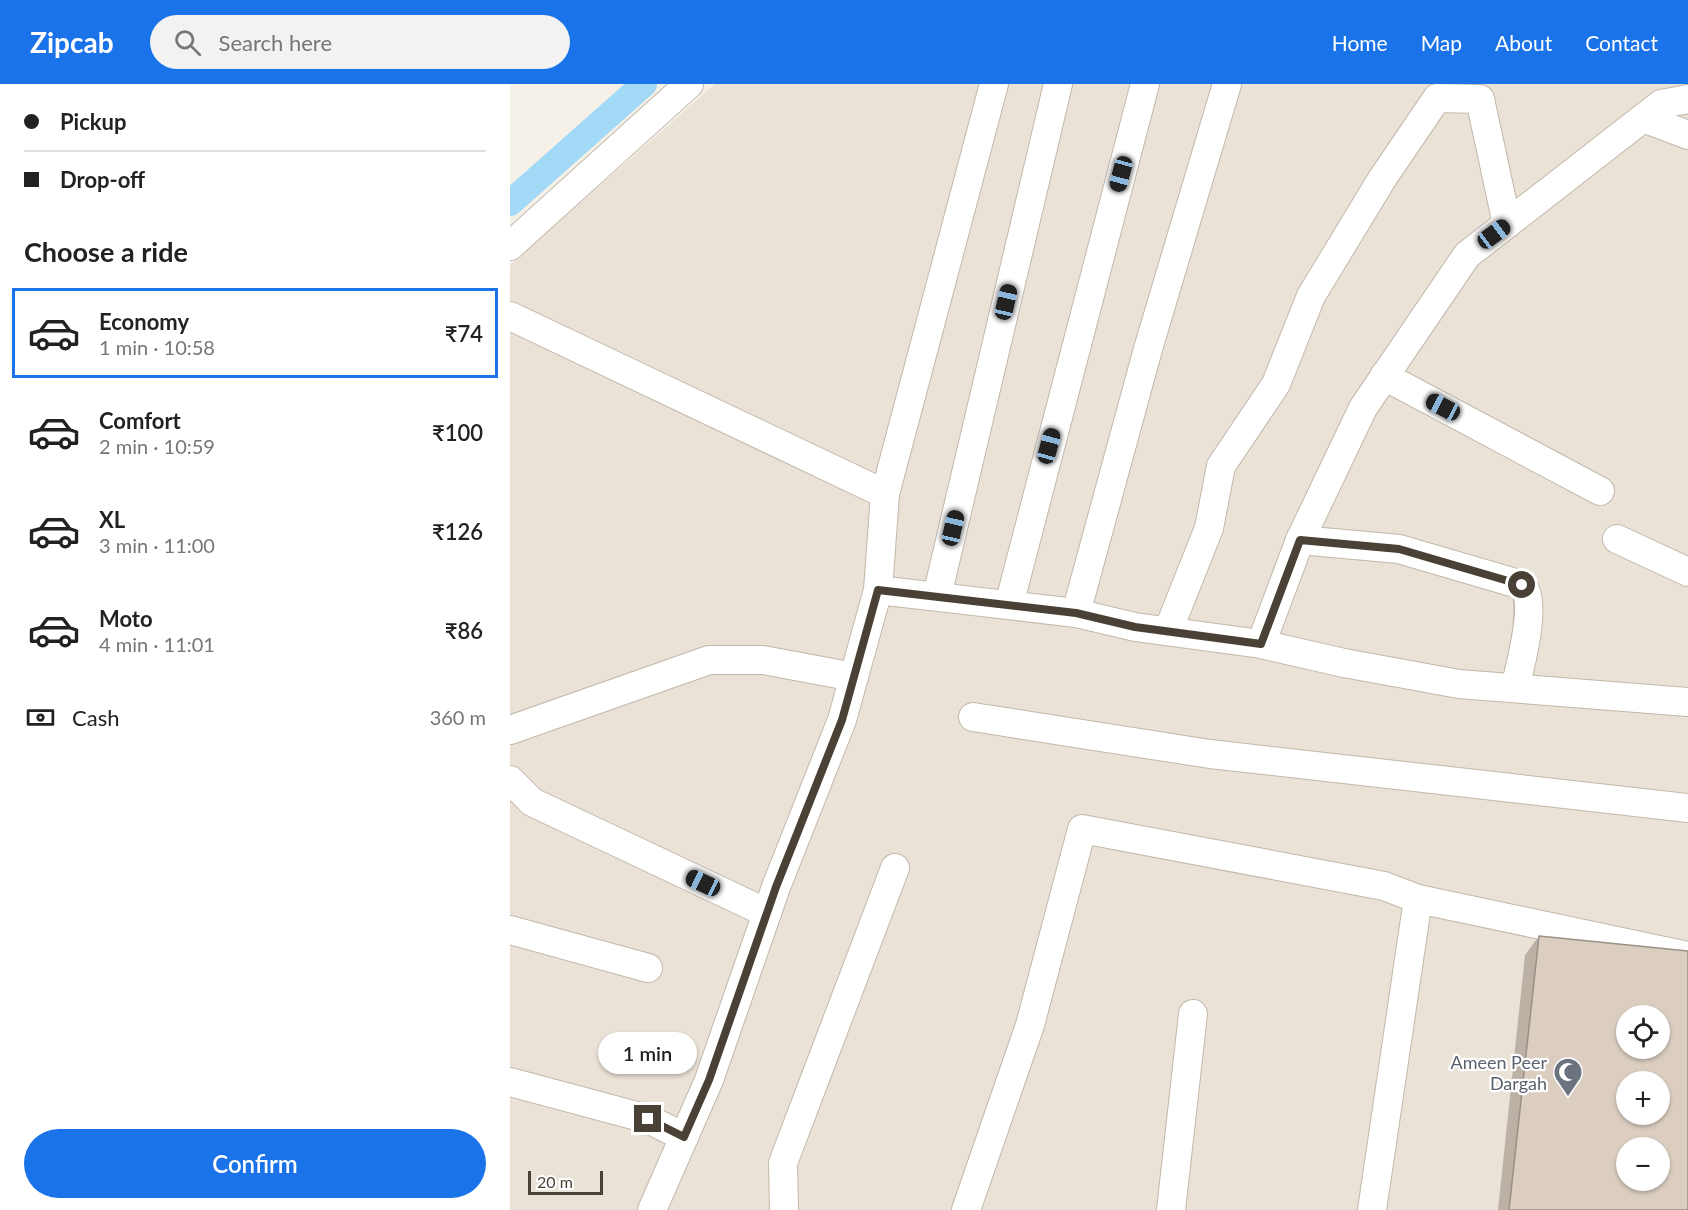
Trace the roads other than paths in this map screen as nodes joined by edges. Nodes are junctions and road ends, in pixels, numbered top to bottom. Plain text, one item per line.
1 (689, 84) edge
2 (994, 84) edge
3 (1058, 84) edge
4 (1145, 84) edge
5 (1227, 84) edge
6 (1665, 101) edge
7 (1688, 135) edge
8 (1507, 224) junction
9 (510, 246) edge
10 (510, 316) edge
11 (1384, 376) junction
12 (1600, 491) dead end
13 (885, 494) junction
14 (1617, 539) dead end
15 (1300, 540) junction
16 (1688, 572) edge
17 (878, 590) junction
18 (937, 596) junction
19 (1009, 604) junction
20 (1076, 613) junction
21 (1168, 631) junction
22 (1261, 644) junction
23 (854, 677) junction
24 (1515, 688) junction
25 (1688, 702) edge
26 (973, 717) dead end
27 (510, 730) edge
28 (510, 780) edge
29 (1688, 808) edge
30 (895, 868) dead end
31 (1418, 899) junction
32 (767, 913) junction
33 (510, 930) edge
34 (1688, 956) edge
35 (648, 968) dead end
36 (1193, 1014) dead end
37 (510, 1082) edge
38 (684, 1137) junction
39 (652, 1210) edge
40 (784, 1210) edge
41 (966, 1210) edge
42 (1171, 1210) edge
43 (1372, 1210) edge

1 - 9 street
2 - 13 street
3 - 18 street
4 - 19 street
5 - 20 street
6 - 7 street
6 - 8 street
8 - 11 street
8 - 21 street
10 - 13 street
11 - 12 street
11 - 15 street
13 - 17 street
14 - 16 street
15 - 22 street
15 - 24 street
17 - 18 street
17 - 23 street
18 - 19 street
19 - 20 street
20 - 21 street
21 - 22 street
22 - 24 street
23 - 27 street
23 - 32 street
24 - 25 street
26 - 29 street
28 - 32 street
30 - 40 street
31 - 34 street
31 - 41 street
31 - 43 street
32 - 38 street
33 - 35 street
36 - 42 street
37 - 38 street
38 - 39 street

